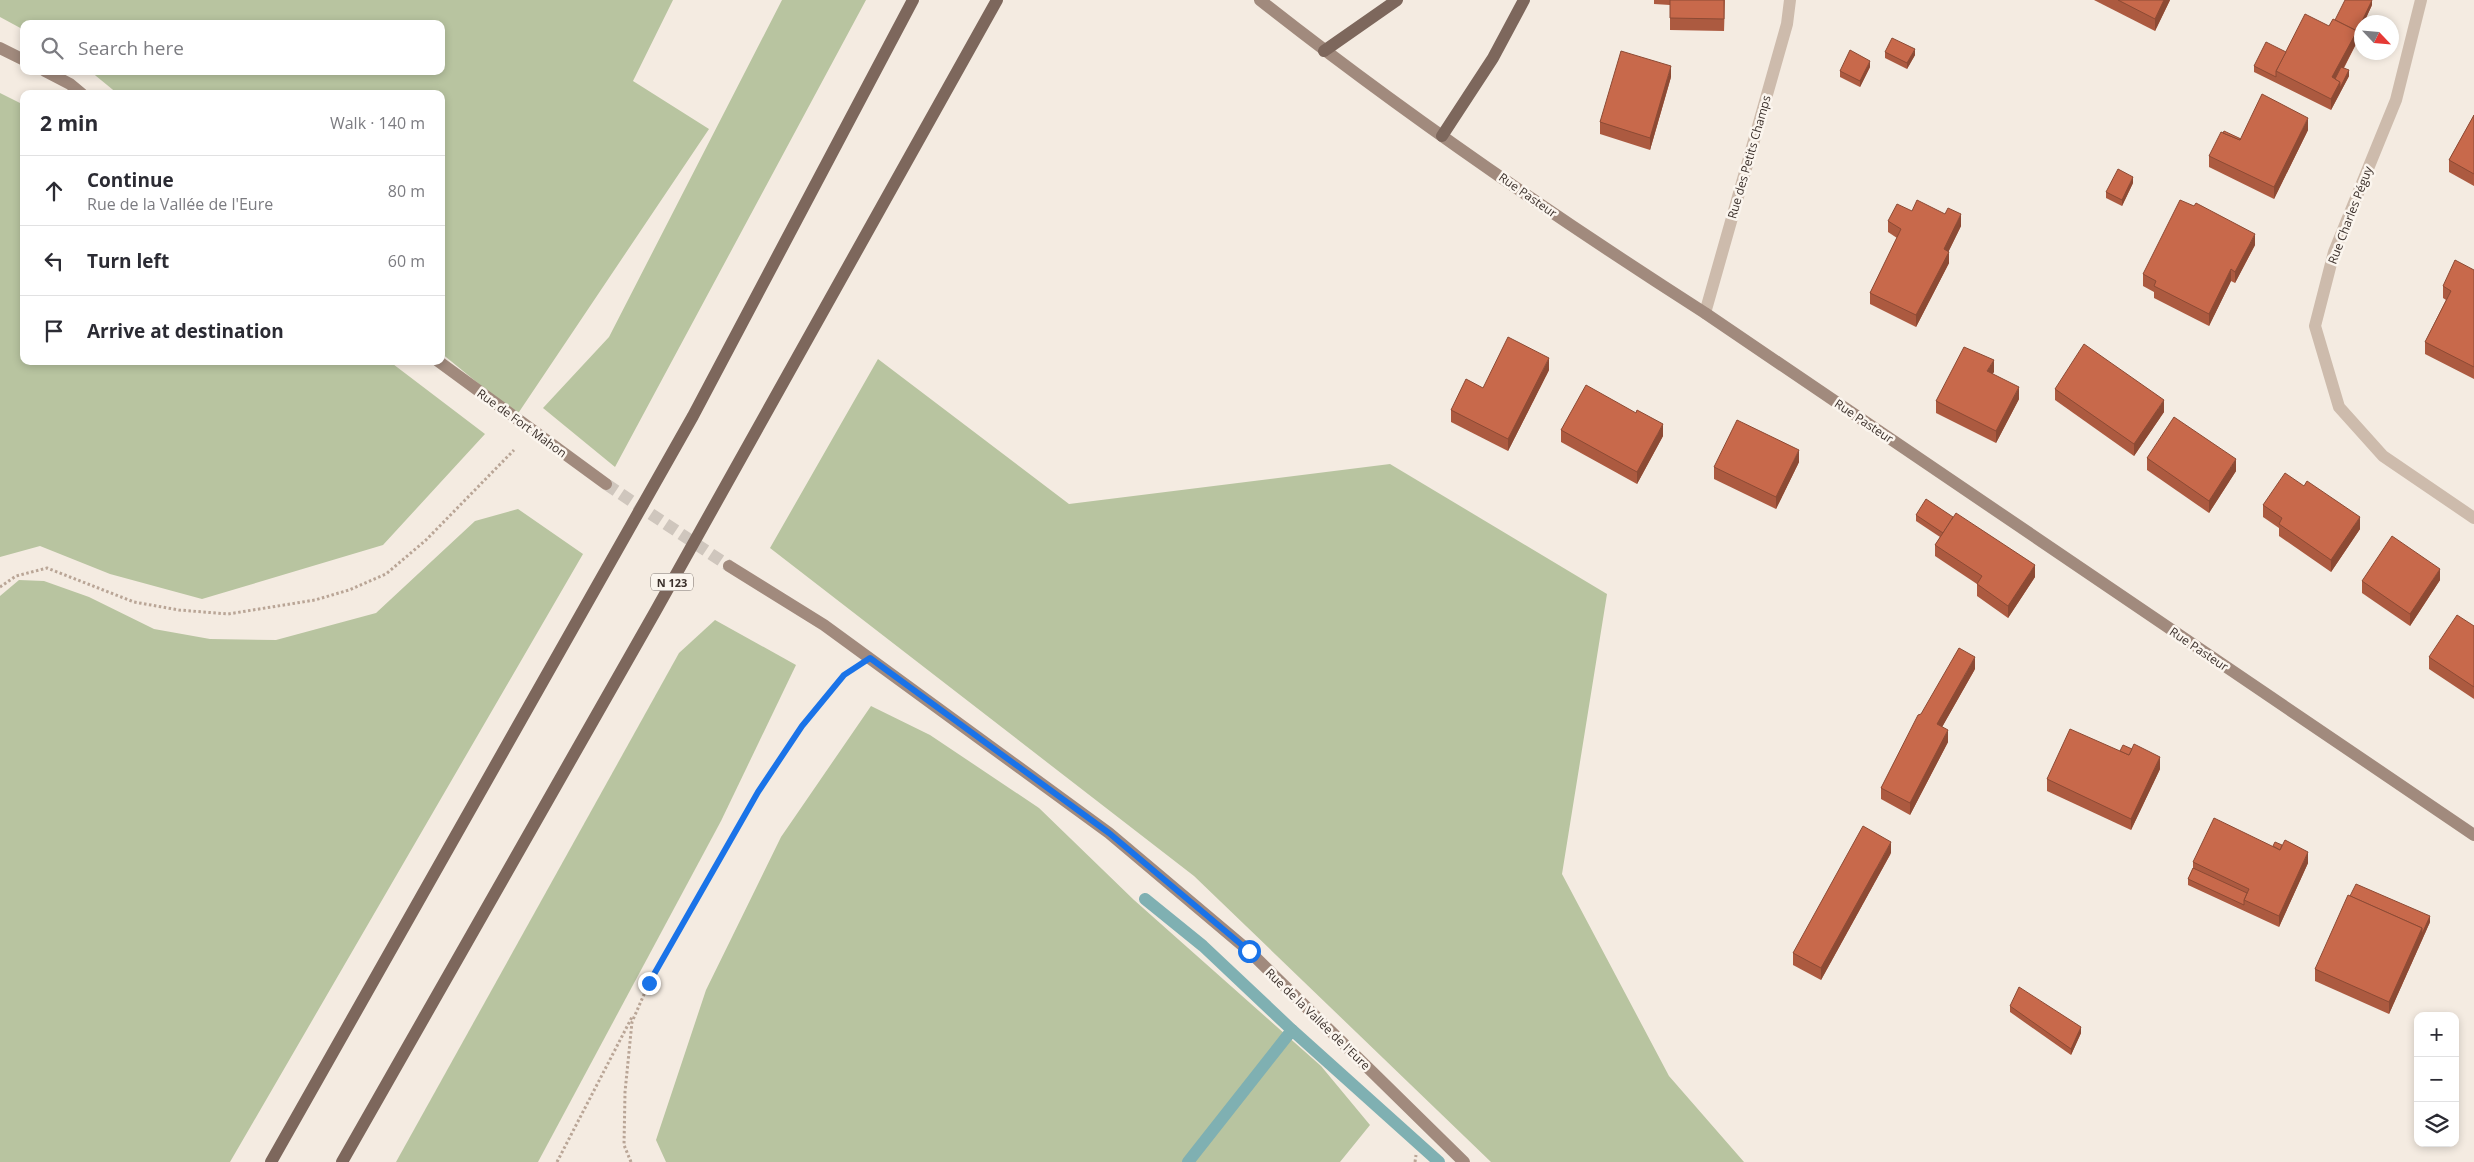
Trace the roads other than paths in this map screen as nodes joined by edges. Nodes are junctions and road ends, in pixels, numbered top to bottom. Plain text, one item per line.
1 (913, 0) edge
2 (997, 0) edge
3 (1260, 0) edge
4 (1397, 0) edge
5 (1524, 0) edge
6 (1790, 0) edge
7 (2421, 0) edge
8 (0, 48) edge
9 (1324, 51) junction
10 (20, 58) edge
11 (53, 75) edge
12 (77, 90) edge
13 (1442, 136) junction
14 (1705, 313) junction
15 (443, 365) edge
16 (606, 484) tunnel mouth
17 (2474, 518) edge
18 (729, 566) tunnel mouth
19 (2474, 835) edge
20 (271, 1162) edge
21 (342, 1162) edge
22 (1464, 1162) edge

1 - 20 main road
2 - 21 main road, N 123
3 - 9 street, Rue Pasteur
4 - 9 main road
5 - 13 main road
6 - 14 street, Rue des Petits Champs
7 - 17 street, Rue Charles Péguy
8 - 10 street
9 - 13 street, Rue Pasteur
11 - 12 street
13 - 14 street, Rue Pasteur
14 - 19 street, Rue Pasteur
15 - 16 street, Rue de Fort Mahon
18 - 22 street, Rue de la Vallée de l'Eure

